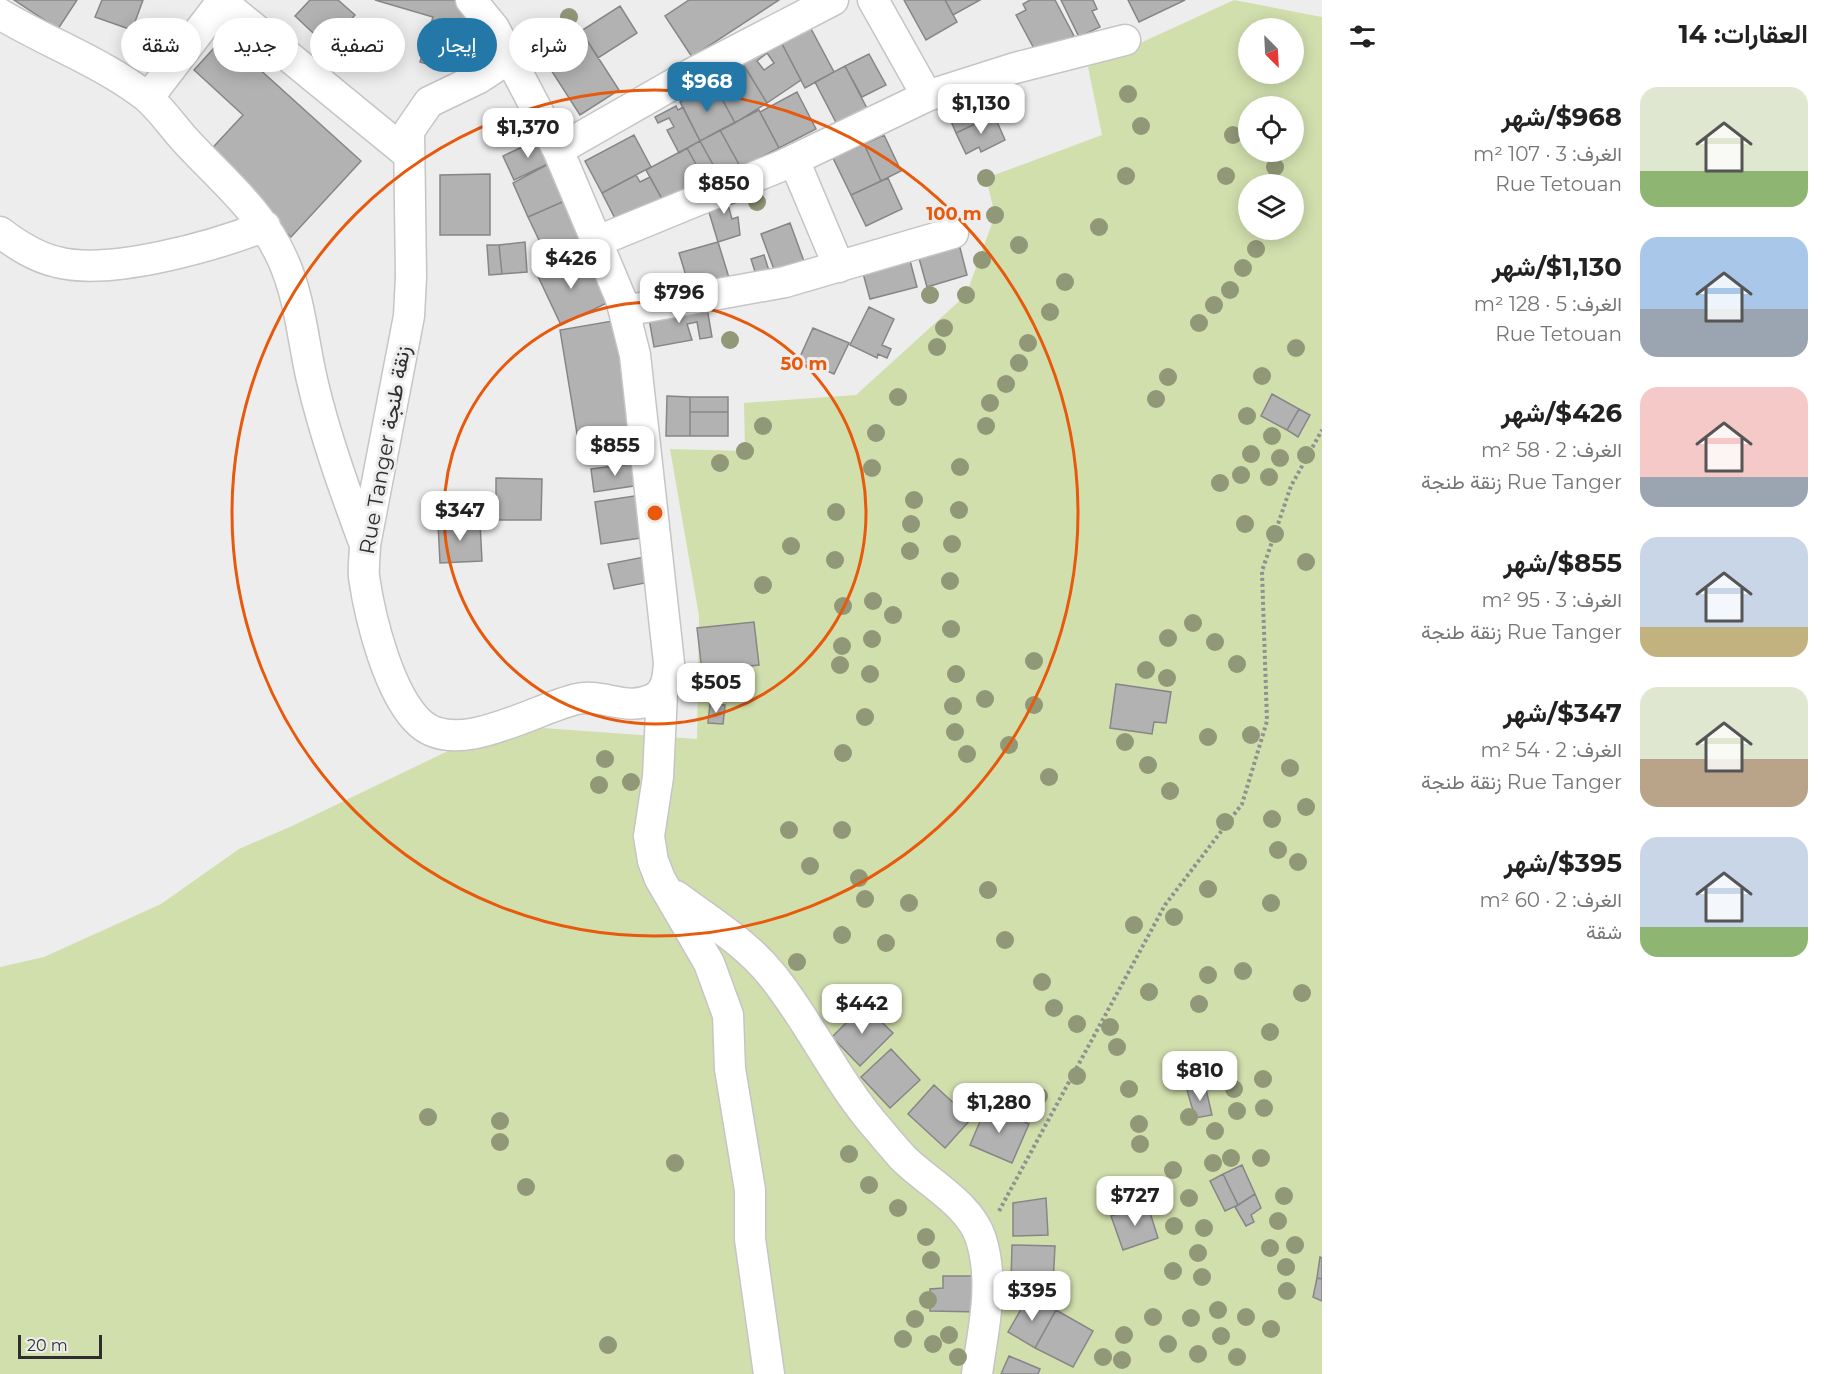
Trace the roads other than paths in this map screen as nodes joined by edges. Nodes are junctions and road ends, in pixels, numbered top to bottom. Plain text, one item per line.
1 (471, 0) edge
2 (832, 0) edge
3 (873, 0) edge
4 (223, 1) edge
5 (0, 14) edge
6 (1125, 40) dead end
7 (509, 54) edge
8 (509, 58) edge
9 (519, 72) edge
10 (927, 96) junction
11 (148, 98) junction
12 (558, 150) junction
13 (409, 155) junction
14 (794, 160) junction
15 (265, 226) junction
16 (0, 232) edge
17 (953, 233) dead end
18 (598, 241) junction
19 (839, 267) junction
20 (624, 311) junction
21 (365, 544) junction
22 (662, 693) junction
23 (666, 889) junction
24 (769, 1374) edge
25 (977, 1374) edge

1 - 7 street
2 - 12 street
3 - 10 street
4 - 11 street
4 - 13 street
5 - 11 street
6 - 10 street
8 - 13 street, Rue Tanger زنقة طنجة
9 - 12 street
10 - 14 street
11 - 15 street
12 - 18 street
13 - 21 street, Rue Tanger زنقة طنجة
14 - 18 street
14 - 19 street
15 - 16 street
15 - 21 street
17 - 19 street
18 - 20 street
19 - 20 street
20 - 22 street
21 - 22 street, Rue Tanger زنقة طنجة
22 - 23 street
23 - 24 street
23 - 25 street

